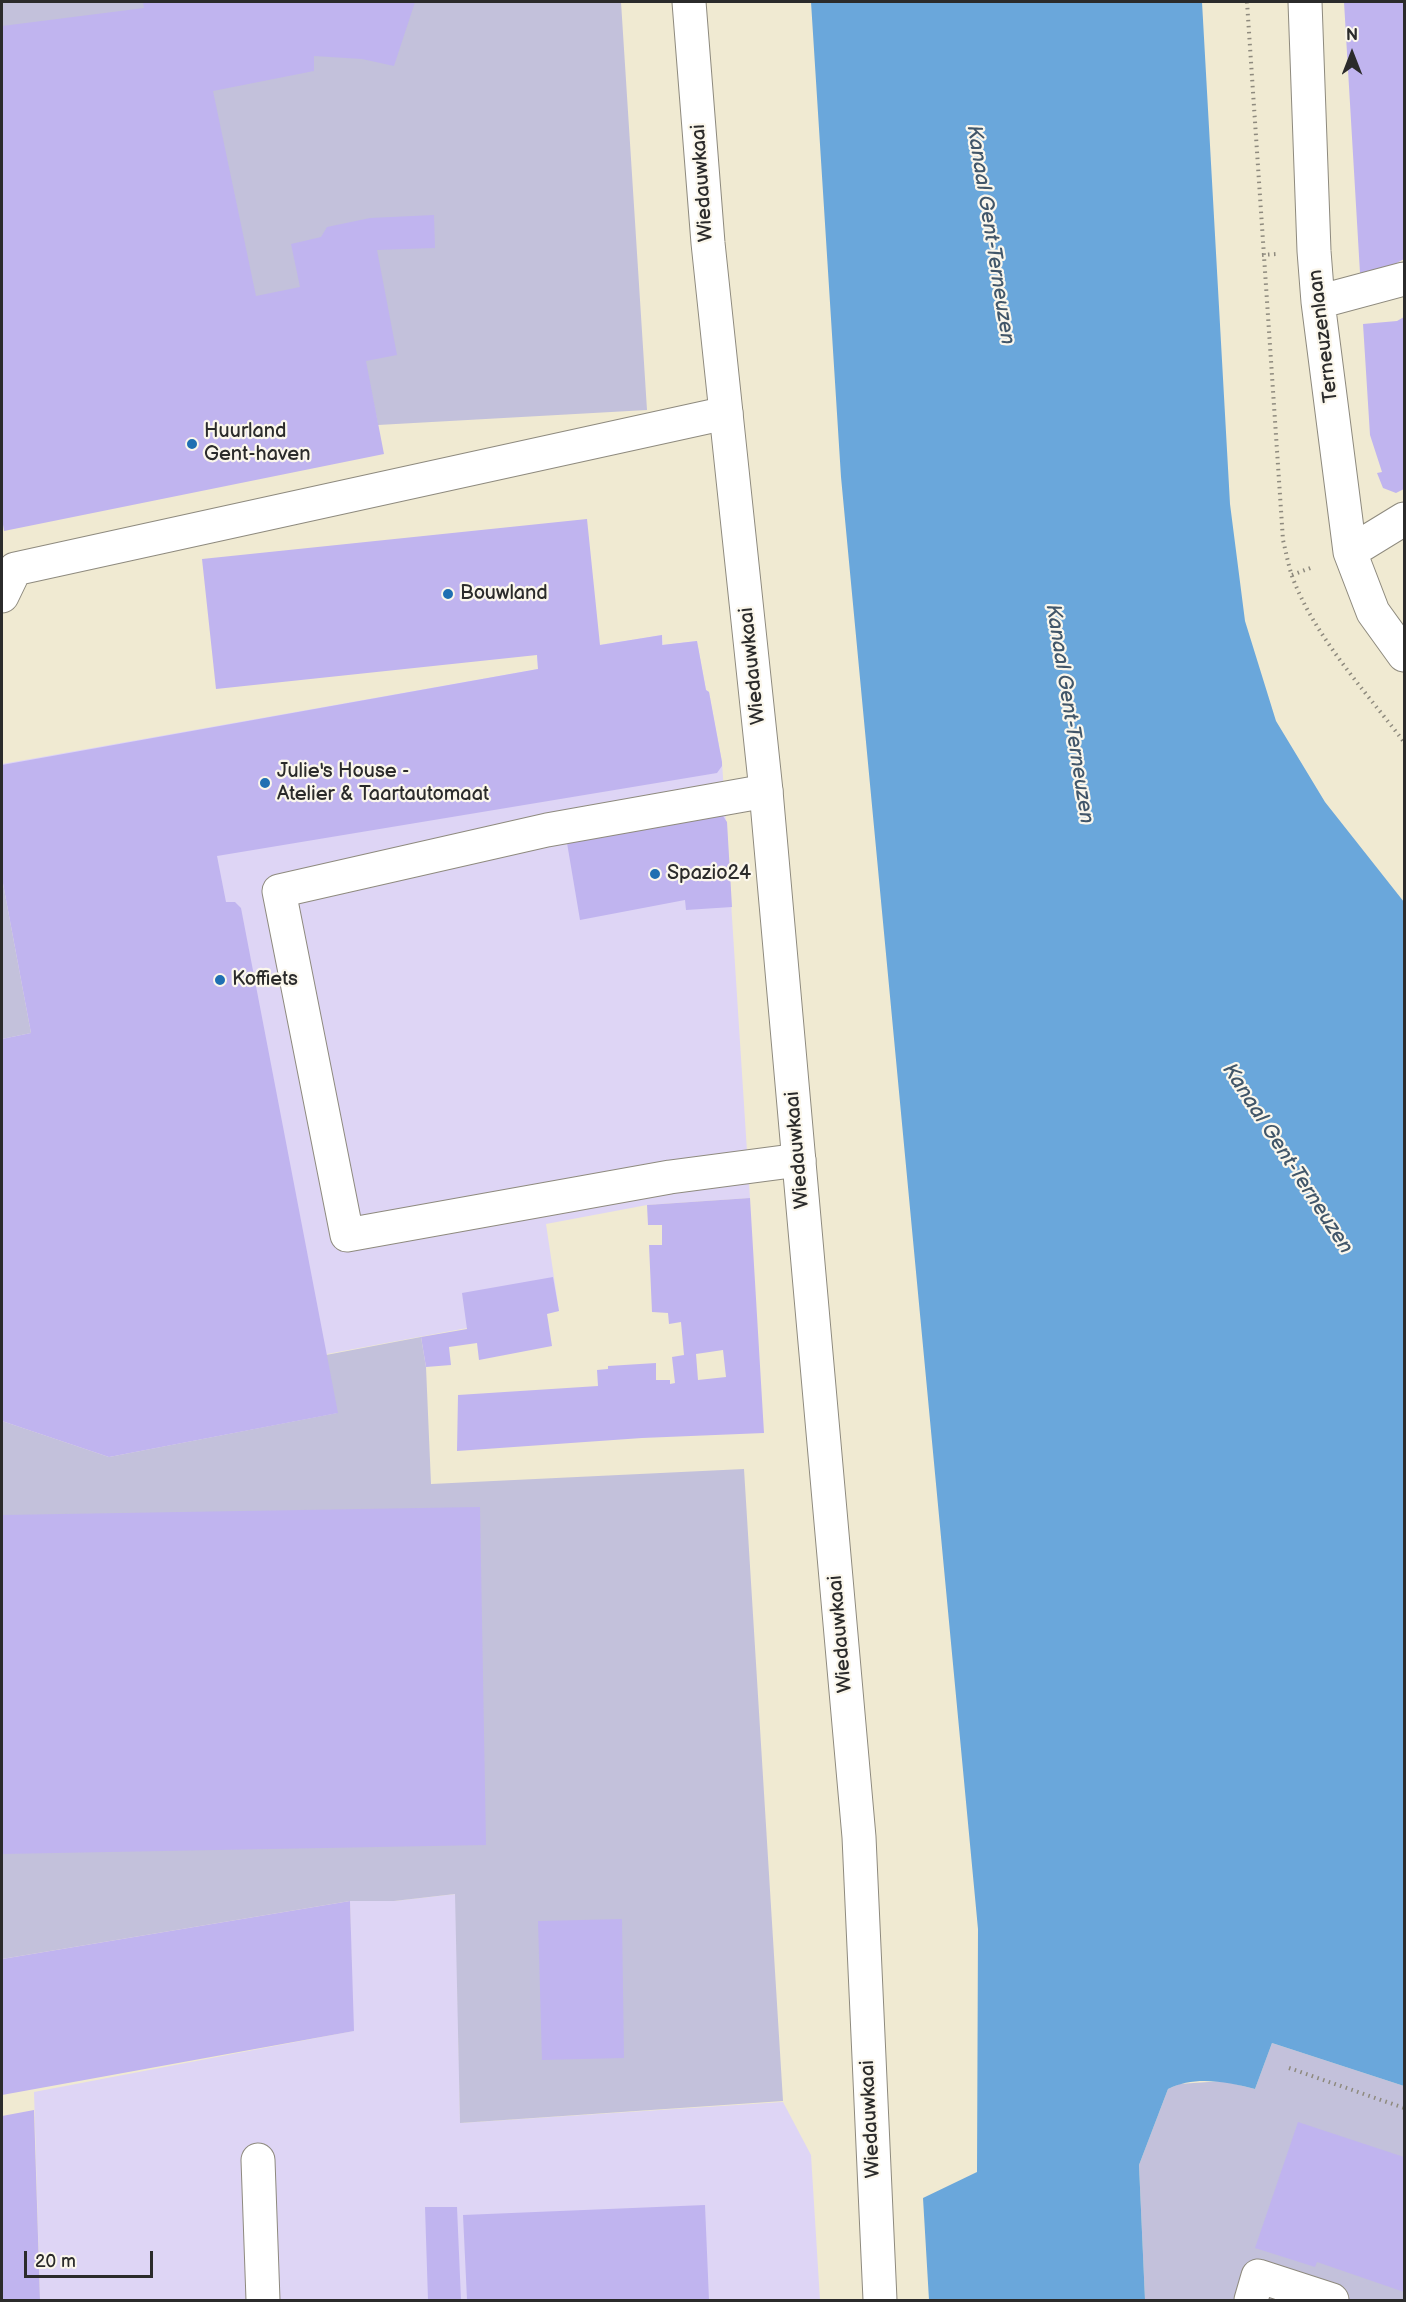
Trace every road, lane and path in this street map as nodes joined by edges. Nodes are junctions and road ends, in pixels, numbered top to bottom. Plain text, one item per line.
1 (690, 2) edge
2 (1247, 2) edge
3 (1305, 2) edge
4 (1404, 279) edge
5 (1318, 302) junction
6 (726, 413) junction
7 (1404, 519) edge
8 (1350, 552) junction
9 (2, 596) edge
10 (1404, 655) edge
11 (1404, 742) edge
12 (766, 790) junction
13 (799, 1160) junction
14 (1289, 2068) dead end
15 (1404, 2108) edge
16 (258, 2160) dead end
17 (263, 2301) edge
18 (879, 2301) edge
19 (1251, 2301) edge
20 (1332, 2301) edge

1 - 6 main road, Wiedauwkaai
2 - 11 path
3 - 5 main road, Terneuzenlaan
4 - 5 main road
5 - 8 main road, Terneuzenlaan
6 - 9 main road
6 - 12 main road, Wiedauwkaai
7 - 8 main road
8 - 10 main road, Terneuzenlaan
12 - 13 main road, Wiedauwkaai
12 - 13 main road
13 - 18 main road, Wiedauwkaai
14 - 15 path
16 - 17 main road
19 - 20 main road

